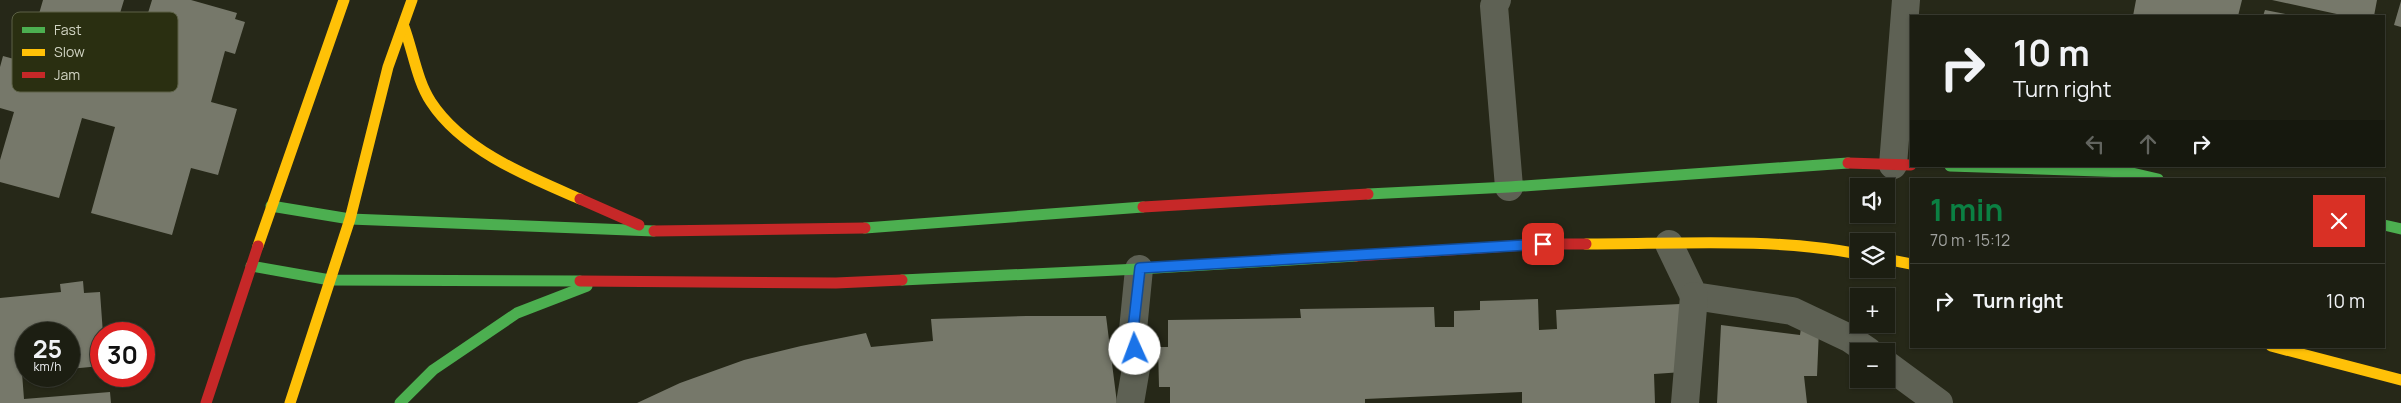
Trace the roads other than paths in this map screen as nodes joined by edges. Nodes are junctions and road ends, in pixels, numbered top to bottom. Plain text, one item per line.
1 (344, 0) edge
2 (412, 0) edge
3 (1906, 0) edge
4 (1491, 2) edge
5 (404, 27) junction
6 (1902, 165) edge
7 (1980, 167) edge
8 (2154, 178) edge
9 (1508, 187) junction
10 (271, 206) junction
11 (350, 219) junction
12 (2385, 225) edge
13 (2401, 229) edge
14 (652, 230) junction
15 (1669, 244) junction
16 (1850, 252) edge
17 (1895, 261) edge
18 (1910, 264) edge
19 (251, 266) junction
20 (1140, 268) junction
21 (330, 280) junction
22 (601, 281) junction
23 (1694, 296) junction
24 (1857, 343) edge
25 (2279, 348) edge
26 (1895, 371) edge
27 (2401, 380) edge
28 (206, 403) edge
29 (290, 403) edge
30 (400, 403) edge
31 (1130, 403) edge
32 (1685, 403) edge
33 (1939, 403) edge

1 - 10 main road
2 - 5 main road
3 - 6 street
4 - 9 street
5 - 11 main road
5 - 14 main road
6 - 9 main road
7 - 8 main road
9 - 14 main road
10 - 11 main road
10 - 19 main road
11 - 14 main road
11 - 21 main road
12 - 13 main road
15 - 16 main road
15 - 20 main road
15 - 23 street
17 - 18 main road
19 - 21 main road
19 - 28 main road
20 - 22 main road
20 - 31 street
21 - 22 main road
21 - 29 main road
22 - 30 main road
23 - 24 street
23 - 32 street
25 - 27 main road
26 - 33 street

